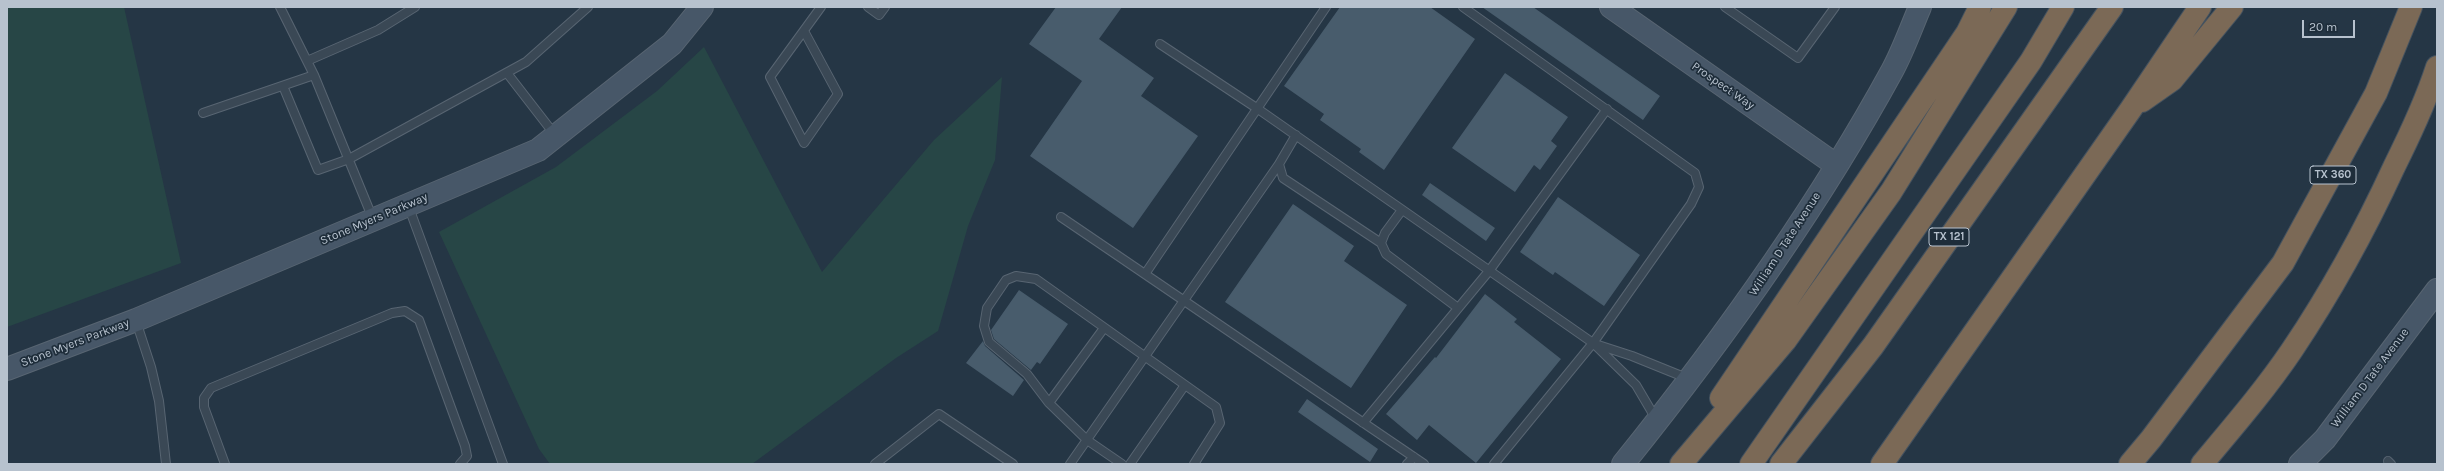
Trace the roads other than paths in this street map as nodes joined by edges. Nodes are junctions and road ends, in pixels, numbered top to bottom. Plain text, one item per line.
1 (280, 7) edge
2 (415, 7) edge
3 (588, 7) edge
4 (702, 7) edge
5 (821, 7) edge
6 (868, 7) edge
7 (885, 7) edge
8 (1326, 7) edge
9 (1463, 7) edge
10 (1611, 7) edge
11 (1725, 7) edge
12 (1835, 7) edge
13 (1920, 7) edge
14 (1980, 7) edge
15 (2006, 7) edge
16 (2063, 7) edge
17 (2112, 7) edge
18 (2200, 7) edge
19 (2232, 7) edge
20 (2411, 7) edge
21 (804, 31) junction
22 (1160, 44) dead end
23 (308, 61) junction
24 (2437, 67) edge
25 (507, 73) junction
26 (314, 75) junction
27 (283, 86) junction
28 (1258, 109) junction
29 (1607, 109) junction
30 (2131, 109) junction
31 (203, 114) dead end
32 (1296, 135) junction
33 (556, 136) junction
34 (348, 159) junction
35 (1279, 164) junction
36 (1836, 165) junction
37 (408, 205) junction
38 (1402, 210) junction
39 (1061, 217) dead end
40 (374, 220) junction
41 (1381, 243) junction
42 (1489, 271) junction
43 (1145, 274) junction
44 (2437, 290) edge
45 (1185, 300) junction
46 (1458, 308) junction
47 (136, 320) junction
48 (1104, 328) junction
49 (1593, 343) junction
50 (1145, 357) junction
51 (7, 369) edge
52 (1690, 379) junction
53 (1185, 385) junction
54 (1049, 403) junction
55 (1658, 421) junction
56 (1363, 422) junction
57 (1709, 430) junction
58 (1087, 440) junction
59 (1414, 457) junction
60 (166, 464) edge
61 (225, 464) edge
62 (460, 464) edge
63 (503, 464) edge
64 (876, 464) edge
65 (1013, 464) edge
66 (1070, 464) edge
67 (1122, 464) edge
68 (1130, 464) edge
69 (1194, 464) edge
70 (1407, 464) edge
71 (1424, 464) edge
72 (1494, 464) edge
73 (1623, 464) edge
74 (1681, 464) edge
75 (1751, 464) edge
76 (1781, 464) edge
77 (1882, 464) edge
78 (2130, 464) edge
79 (2202, 464) edge
80 (2300, 464) edge

1 - 23 lane
2 - 23 lane
3 - 25 lane
4 - 33 street, Stone Myers Parkway
5 - 21 lane
6 - 7 lane
8 - 28 lane
9 - 29 lane
10 - 36 street, Prospect Way
11 - 12 lane
13 - 36 street, William D Tate Avenue
14 - 57 highway
15 - 57 highway
16 - 75 highway
17 - 76 highway, TX 121
18 - 30 highway
19 - 30 highway
20 - 78 highway, TX 360
21 - 21 lane
22 - 28 lane
23 - 26 lane
24 - 79 highway
25 - 33 lane
25 - 34 lane
26 - 27 lane
26 - 34 lane
27 - 31 lane
27 - 34 lane
28 - 32 lane
28 - 43 lane
29 - 42 lane
29 - 49 lane
30 - 77 highway
32 - 35 lane
32 - 38 lane
33 - 37 street, Stone Myers Parkway
34 - 40 lane
35 - 41 lane
35 - 45 lane
36 - 52 street, William D Tate Avenue
37 - 40 street, Stone Myers Parkway
37 - 63 lane
38 - 41 lane
38 - 42 lane
39 - 43 lane
40 - 47 street, Stone Myers Parkway
41 - 46 lane
42 - 46 lane
42 - 49 lane
43 - 45 lane
44 - 80 street, William D Tate Avenue
45 - 50 lane
45 - 56 lane
46 - 56 lane
47 - 51 street, Stone Myers Parkway
47 - 60 lane
48 - 50 lane
48 - 54 lane
48 - 54 lane
49 - 52 lane
49 - 55 lane
49 - 72 lane
50 - 53 lane
50 - 58 lane
52 - 55 street, William D Tate Avenue
53 - 68 lane
53 - 69 lane
54 - 58 lane
55 - 73 street, William D Tate Avenue
56 - 59 lane
57 - 74 highway
58 - 66 lane
58 - 67 lane
59 - 70 lane
59 - 71 lane
61 - 62 lane
64 - 65 lane

